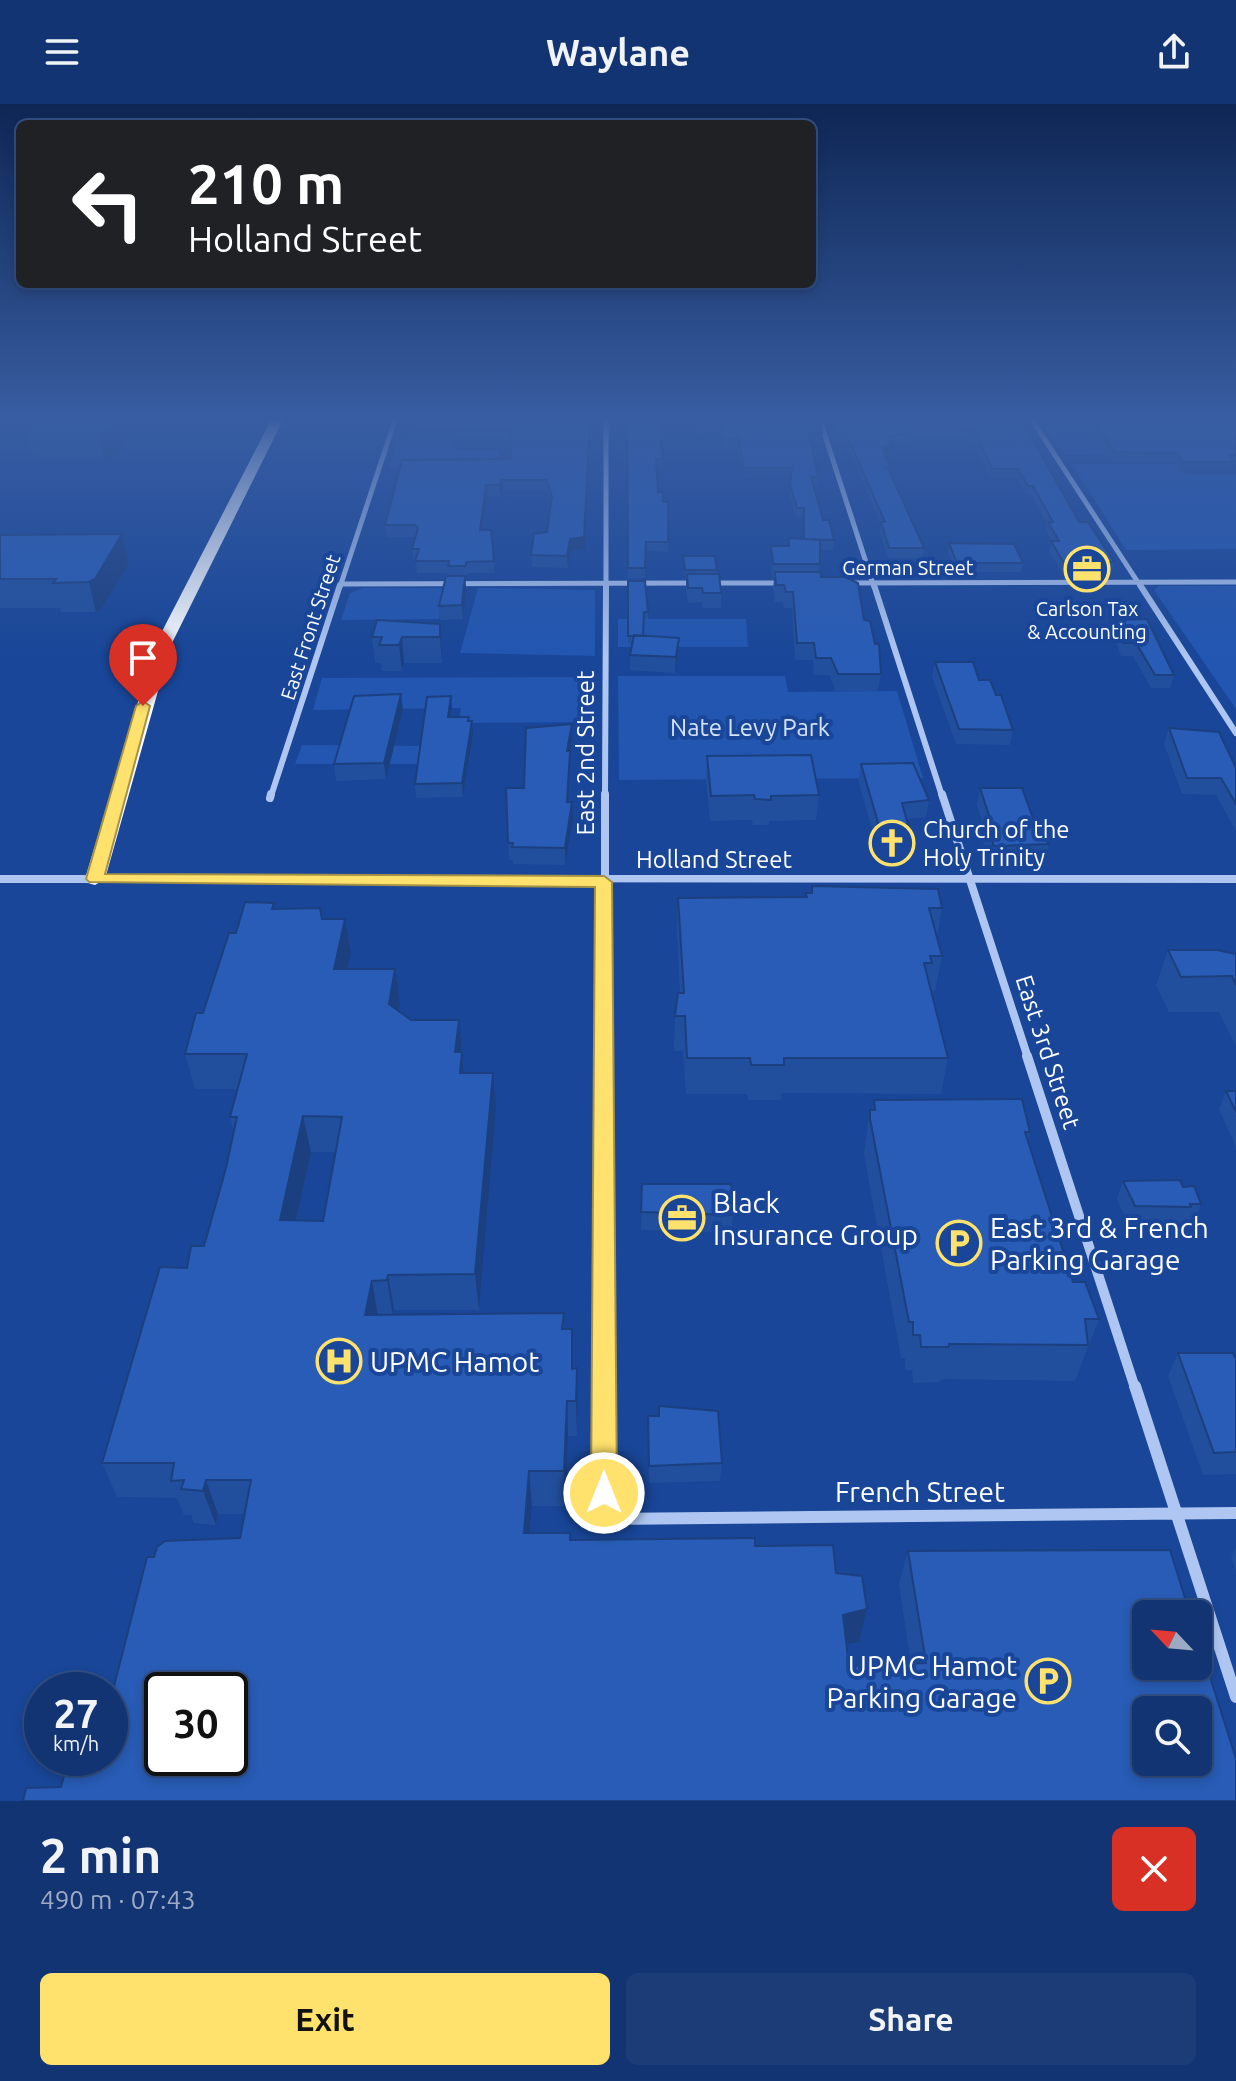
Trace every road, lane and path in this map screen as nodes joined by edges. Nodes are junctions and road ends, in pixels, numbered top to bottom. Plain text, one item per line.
1 (237, 499) edge
2 (369, 499) edge
3 (606, 499) edge
4 (845, 499) edge
5 (1083, 499) edge
6 (1137, 582) junction
7 (1236, 582) edge
8 (605, 583) junction
9 (799, 583) edge
10 (842, 583) edge
11 (872, 583) junction
12 (341, 584) junction
13 (1236, 733) edge
14 (270, 798) dead end
15 (0, 879) edge
16 (95, 879) junction
17 (1236, 879) edge
18 (968, 880) junction
19 (604, 882) junction
20 (1176, 1513) junction
21 (1236, 1513) edge
22 (604, 1519) joint
23 (1236, 1697) edge

1 - 16 highway
2 - 12 street, East Front Street
3 - 8 street, East 2nd Street
4 - 11 street, East 3rd Street
5 - 6 street
6 - 7 street, German Street
6 - 11 street, German Street
6 - 13 street
8 - 9 street
8 - 12 street
8 - 19 street, East 2nd Street
10 - 11 street, German Street
11 - 18 street, East 3rd Street
12 - 14 street, East Front Street
15 - 16 street, Holland Street
16 - 19 street, Holland Street
17 - 18 street, Holland Street
18 - 19 street, Holland Street
18 - 20 street, East 3rd Street
19 - 22 street, East 2nd Street
20 - 21 street, French Street
20 - 22 street, French Street
20 - 23 street, East 3rd Street

